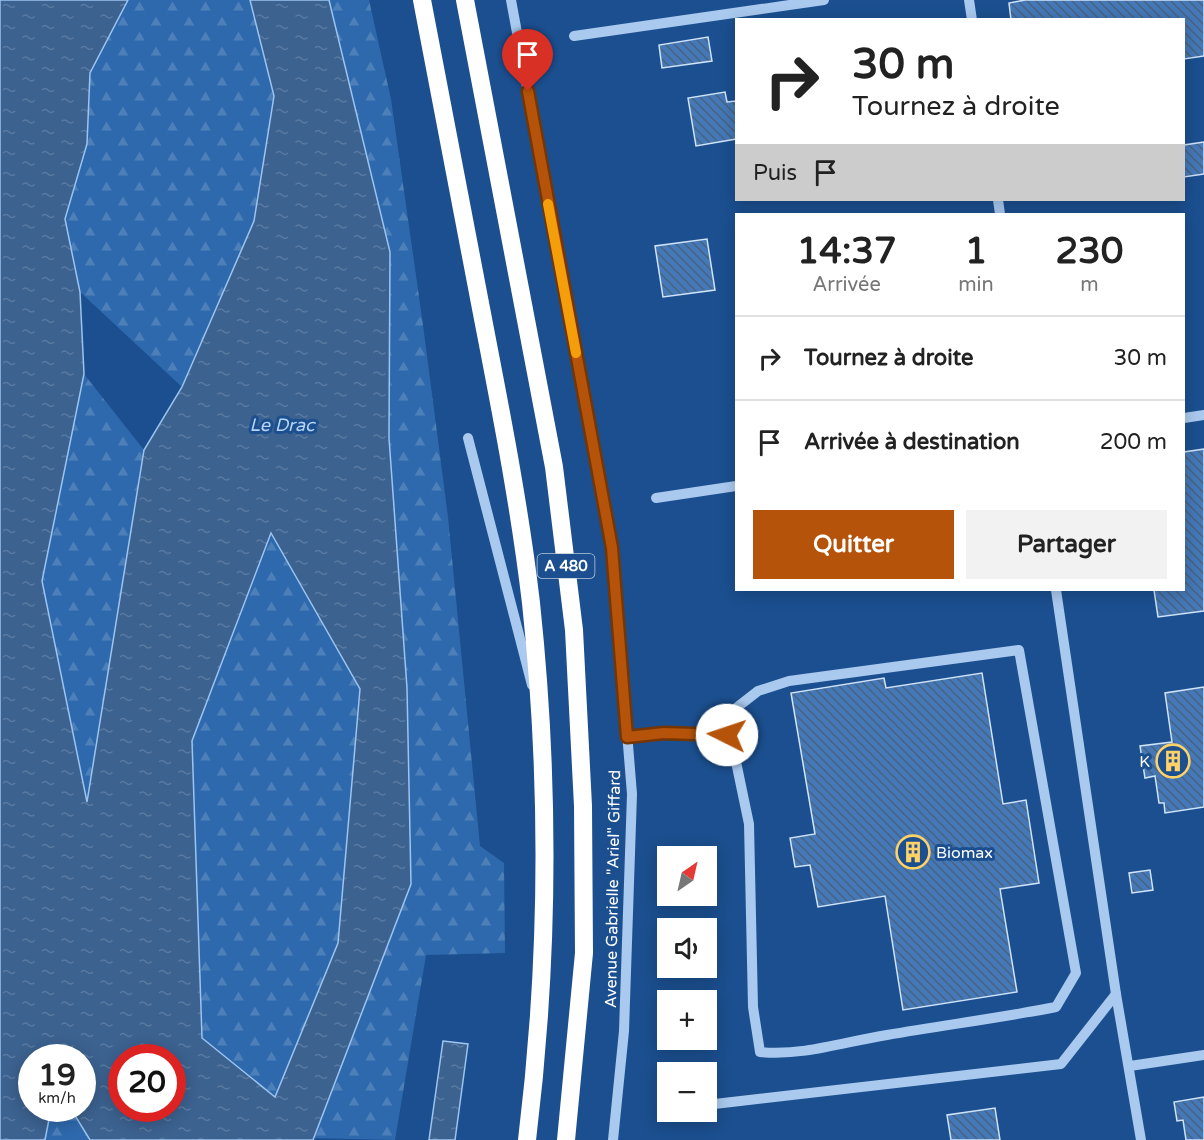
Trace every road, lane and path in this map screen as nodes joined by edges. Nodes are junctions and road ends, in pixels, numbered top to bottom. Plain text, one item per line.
1 (422, 0) edge
2 (465, 0) edge
3 (511, 0) edge
4 (824, 0) edge
5 (969, 0) edge
6 (972, 18) edge
7 (574, 36) dead end
8 (1204, 415) edge
9 (1185, 418) edge
10 (468, 438) dead end
11 (735, 486) edge
12 (656, 498) dead end
13 (1056, 591) edge
14 (541, 721) junction
15 (727, 735) junction
16 (627, 737) junction
17 (1116, 994) junction
18 (1204, 1055) edge
19 (1130, 1066) junction
20 (717, 1104) edge
21 (528, 1140) edge
22 (566, 1140) edge
23 (613, 1140) edge
24 (1141, 1140) edge

1 - 14 highway, A 480
2 - 22 highway, A 480
3 - 16 street, Avenue Gabrielle "Ariel" Giffard
4 - 7 street
5 - 6 street
8 - 9 street
10 - 14 street
11 - 12 street
13 - 17 street
14 - 21 highway, A 480
15 - 15 street
15 - 16 street
16 - 23 street, Avenue Gabrielle "Ariel" Giffard
17 - 19 street
17 - 20 street
18 - 19 street
19 - 24 street

